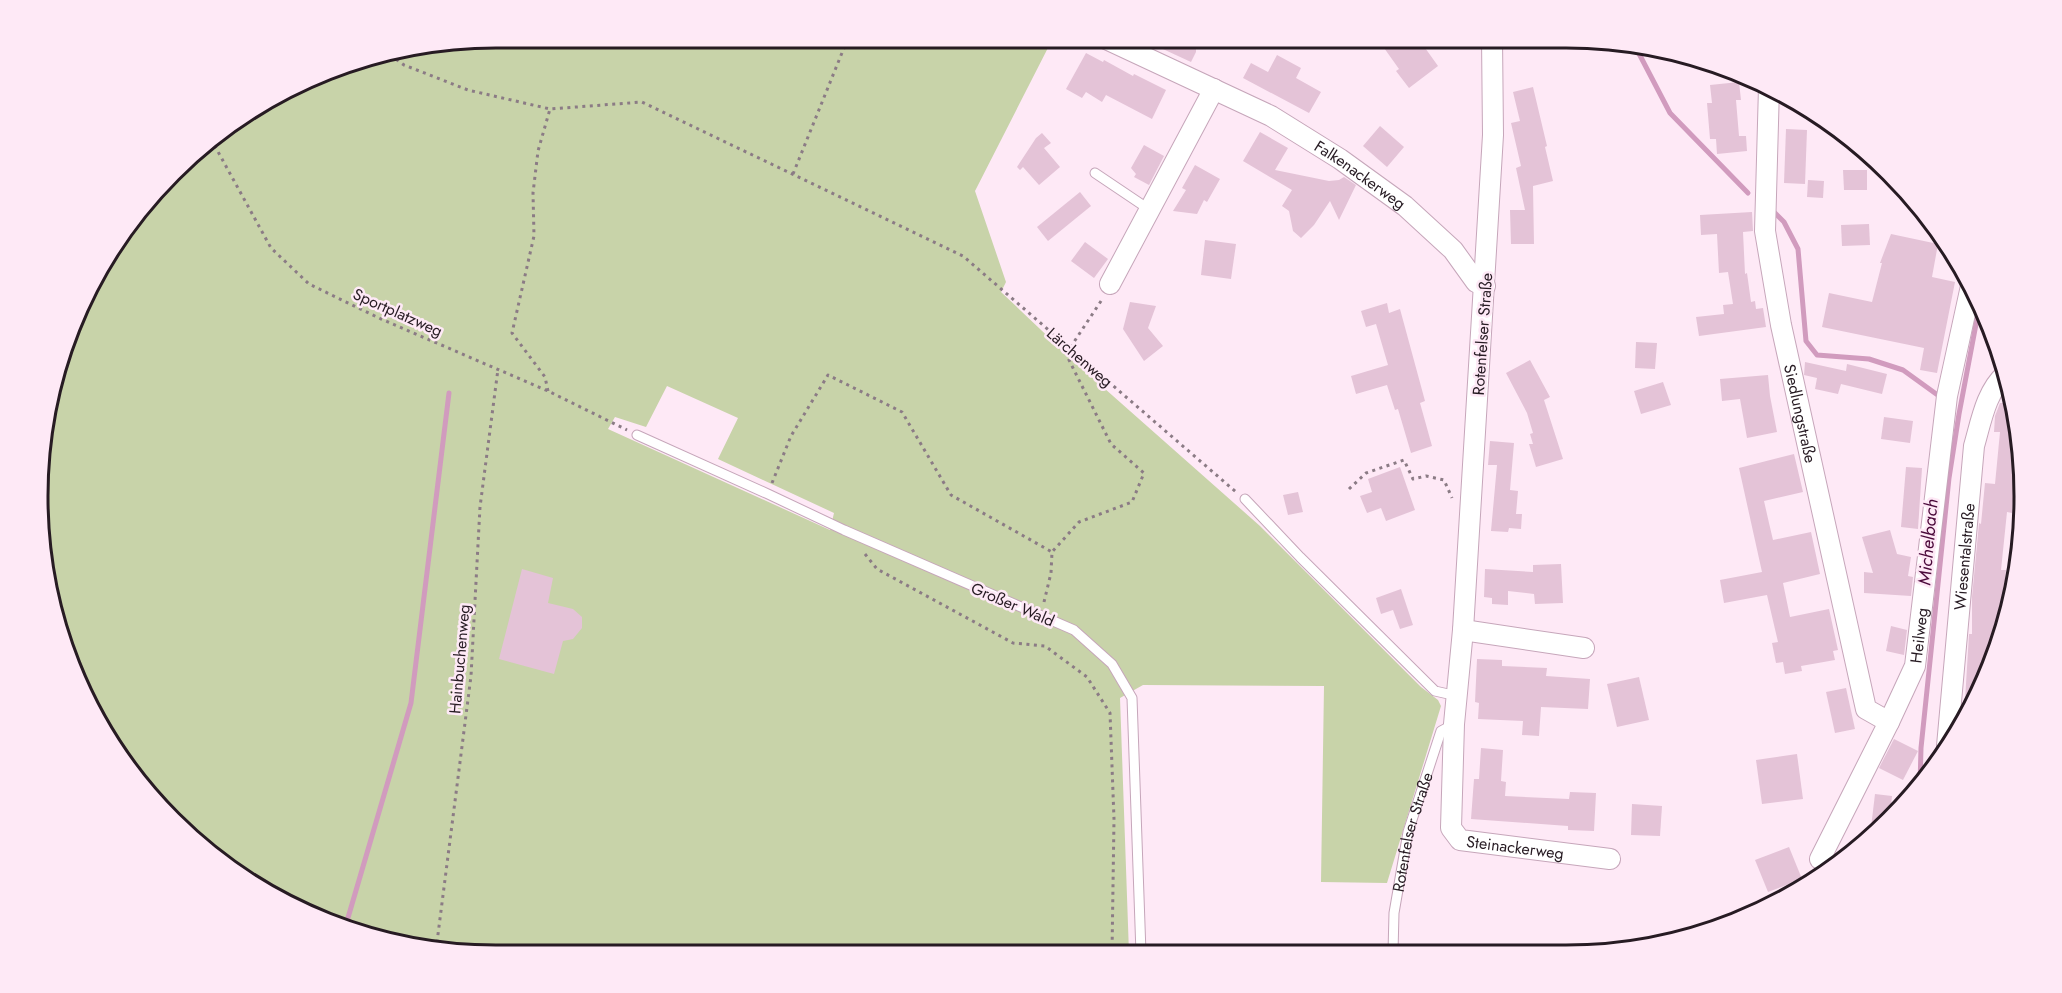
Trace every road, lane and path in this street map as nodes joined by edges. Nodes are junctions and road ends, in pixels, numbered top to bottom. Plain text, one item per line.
1 (844, 48) edge
2 (1126, 48) edge
3 (1492, 48) edge
4 (396, 60) edge
5 (1214, 89) junction
6 (1769, 97) edge
7 (550, 109) junction
8 (215, 147) edge
9 (1095, 173) dead end
10 (793, 174) junction
11 (1151, 211) junction
12 (1110, 285) dead end
13 (1485, 285) junction
14 (1968, 299) edge
15 (1095, 313) dead end
16 (1070, 348) junction
17 (498, 369) junction
18 (1999, 380) edge
19 (548, 391) junction
20 (637, 435) joint
21 (1349, 489) dead end
22 (768, 494) junction
23 (1245, 499) joint
24 (1452, 500) dead end
25 (1052, 552) junction
26 (864, 553) dead end
27 (1041, 616) junction
28 (1463, 630) junction
29 (1584, 648) dead end
30 (1456, 696) junction
31 (1889, 722) junction
32 (1454, 724) junction
33 (1948, 730) edge
34 (1610, 859) dead end
35 (1820, 859) dead end
36 (437, 941) edge
37 (1112, 945) edge
38 (1141, 945) edge
39 (1393, 945) edge

1 - 10 path
2 - 5 street, Falkenackerweg
3 - 13 street, Rotenfelser Straße
4 - 7 path
5 - 11 street
5 - 13 street, Falkenackerweg
6 - 31 street, Siedlungstraße
7 - 10 path, Lärchenweg
7 - 19 path
8 - 17 path, Sportplatzweg
9 - 11 lane
10 - 16 path, Lärchenweg
11 - 12 street
13 - 28 street, Rotenfelser Straße
14 - 31 street, Heilweg
15 - 16 path
16 - 23 path, Lärchenweg
16 - 25 path
17 - 19 path, Sportplatzweg
17 - 36 path, Hainbuchenweg
18 - 33 street, Wiesentalstraße
19 - 20 path, Sportplatzweg
20 - 22 lane, Großer Wald
21 - 24 path
22 - 25 path
22 - 27 lane, Großer Wald
23 - 30 lane
25 - 27 path
26 - 37 path
27 - 38 lane, Großer Wald
28 - 29 street
28 - 30 street, Rotenfelser Straße
30 - 32 street, Steinackerweg
31 - 35 street, Heilweg
32 - 34 street, Steinackerweg
32 - 39 lane, Rotenfelser Straße

